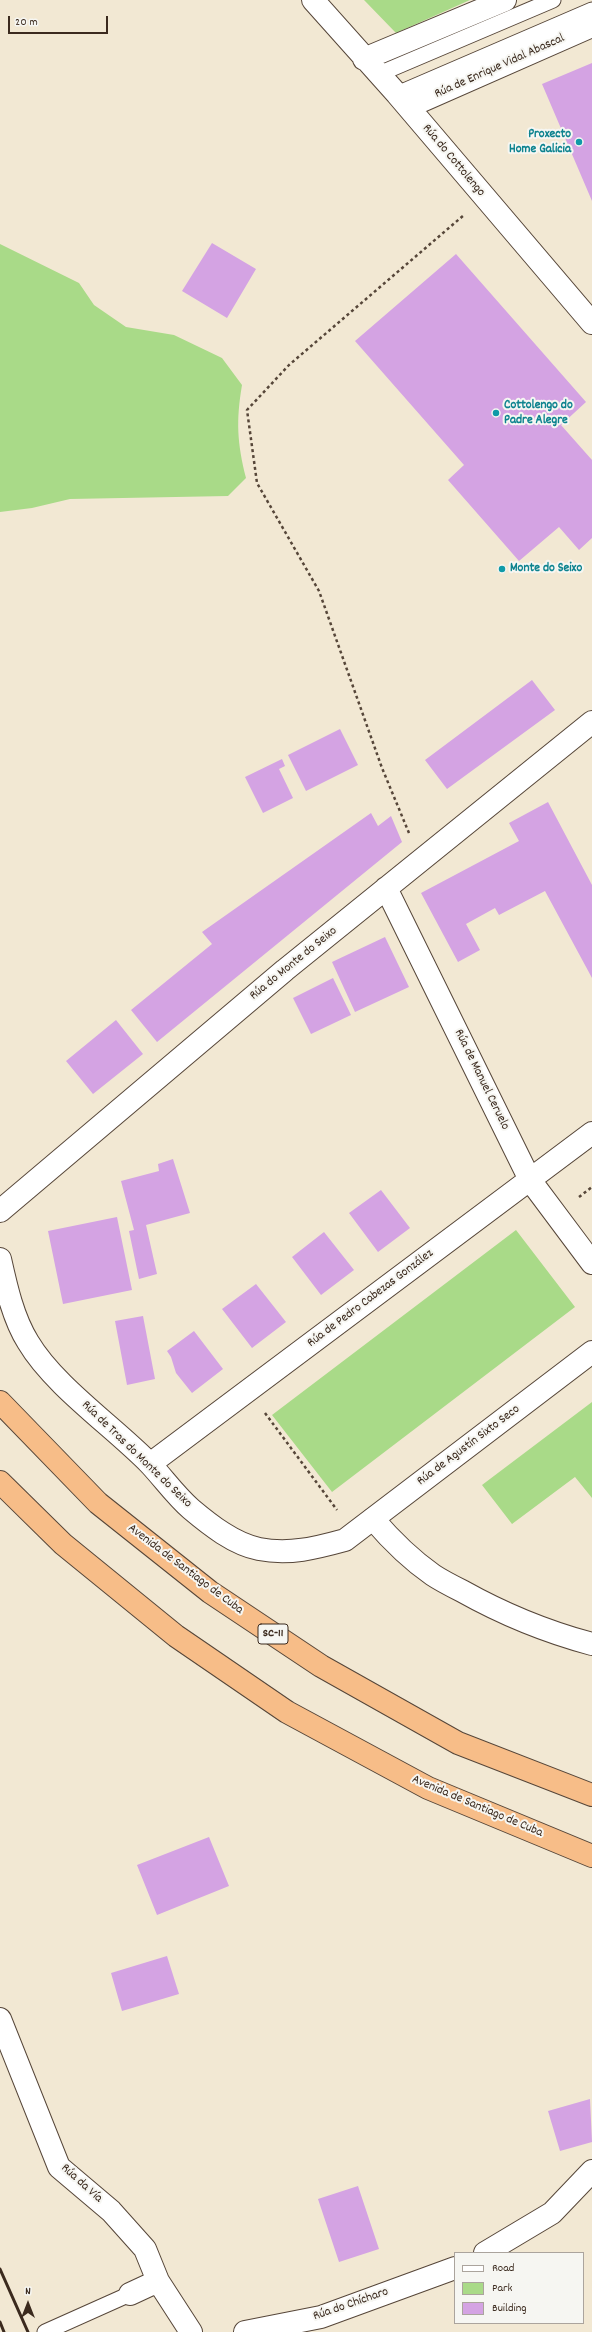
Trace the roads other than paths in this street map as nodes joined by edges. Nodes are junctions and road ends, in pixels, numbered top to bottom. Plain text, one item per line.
1 (313, 0) edge
2 (505, 0) edge
3 (554, 0) edge
4 (592, 10) edge
5 (592, 26) edge
6 (372, 66) junction
7 (402, 100) junction
8 (592, 323) edge
9 (592, 722) edge
10 (386, 888) junction
11 (592, 1133) edge
12 (530, 1180) junction
13 (5, 1198) edge
14 (0, 1259) edge
15 (592, 1263) edge
16 (592, 1352) edge
17 (0, 1402) edge
18 (150, 1464) junction
19 (0, 1482) edge
20 (373, 1519) junction
21 (345, 1540) joint
22 (592, 1644) edge
23 (592, 1795) edge
24 (592, 1856) edge
25 (0, 2019) edge
26 (592, 2171) edge
27 (487, 2252) edge
28 (454, 2268) edge
29 (158, 2281) junction
30 (130, 2294) joint
31 (45, 2332) edge
32 (192, 2332) edge
33 (245, 2332) edge

1 - 6 street, Rúa do Cottolengo
2 - 6 street
3 - 6 lane
4 - 7 lane
5 - 7 street, Rúa de Enrique Vidal Abascal
6 - 7 street, Rúa do Cottolengo
7 - 8 street, Rúa do Cottolengo
9 - 10 street, Rúa do Monte do Seixo
10 - 12 street, Rúa de Manuel Ceruelo
10 - 13 street, Rúa do Monte do Seixo
11 - 12 street, Rúa de Pedro Cabezas González
12 - 15 street, Rúa de Manuel Ceruelo
12 - 18 street, Rúa de Pedro Cabezas González
14 - 18 street, Rúa de Tras do Monte do Seixo
16 - 20 street, Rúa de Agustín Sixto Seco
17 - 23 highway, Avenida de Santiago de Cuba / SC-11
18 - 21 street, Rúa de Tras do Monte do Seixo
19 - 24 highway, Avenida de Santiago de Cuba
20 - 21 street, Rúa de Agustín Sixto Seco
20 - 22 street
25 - 29 street, Rúa da Vía
26 - 27 street
28 - 33 street, Rúa do Chícharo
29 - 30 street
29 - 32 street, Rúa da Vía
30 - 31 lane

